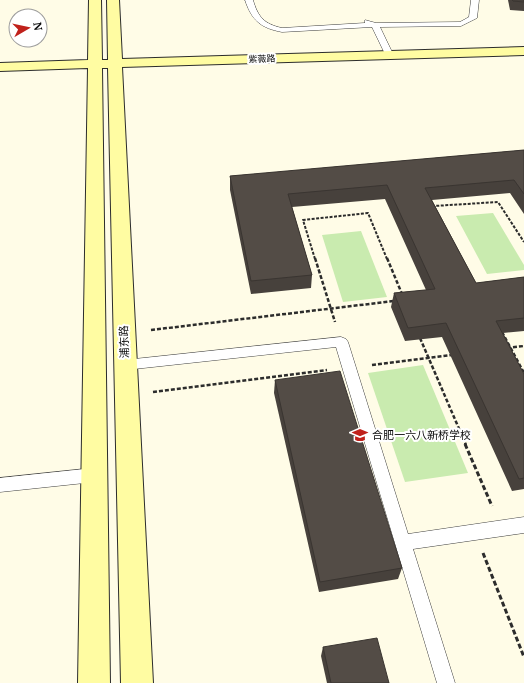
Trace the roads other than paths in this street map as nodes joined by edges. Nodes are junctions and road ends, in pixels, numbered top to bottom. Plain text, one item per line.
1 (95, 0) edge
2 (113, 0) edge
3 (249, 0) edge
4 (475, 0) edge
5 (348, 19) dead end
6 (375, 24) junction
7 (524, 40) edge
8 (387, 50) junction
9 (524, 51) edge
10 (0, 56) edge
11 (104, 59) junction
12 (0, 67) edge
13 (125, 365) junction
14 (94, 475) junction
15 (0, 485) edge
16 (524, 525) edge
17 (403, 543) junction
18 (94, 683) edge
19 (137, 683) edge
20 (446, 683) edge

1 - 11 street, 浦东路
2 - 11 street, 浦东路
3 - 6 lane
4 - 6 lane
5 - 6 lane
6 - 8 lane
7 - 8 street, 紫薇路
8 - 9 street, 紫薇路
8 - 11 street, 紫薇路
10 - 11 street, 紫薇路
11 - 12 street, 紫薇路
11 - 13 street, 浦东路
11 - 14 street, 浦东路
13 - 17 lane
13 - 19 street, 浦东路
14 - 15 lane
14 - 18 street, 浦东路
16 - 17 lane
17 - 20 lane

